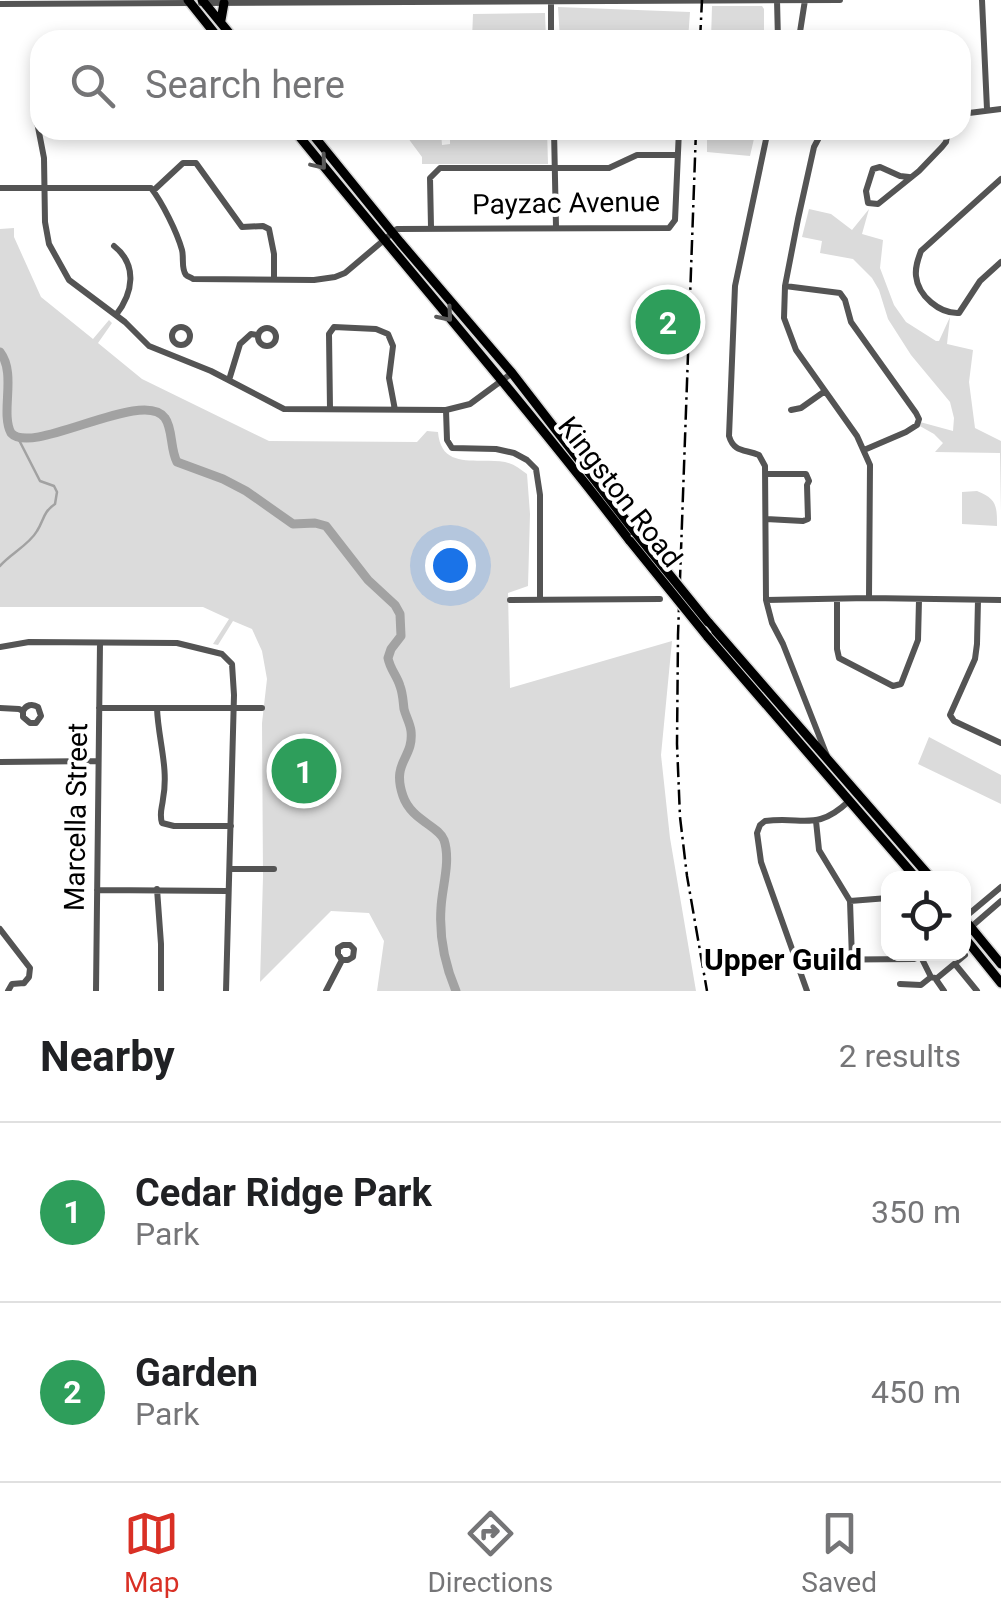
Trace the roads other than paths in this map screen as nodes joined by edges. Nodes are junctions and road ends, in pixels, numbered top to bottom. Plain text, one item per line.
1 (777, 0) edge
2 (804, 0) edge
3 (840, 0) edge
4 (982, 0) edge
5 (149, 1) edge
6 (189, 1) edge
7 (204, 1) edge
8 (356, 1) edge
9 (527, 1) edge
10 (72, 2) edge
11 (224, 2) junction
12 (552, 2) edge
13 (0, 4) edge
14 (220, 22) junction
15 (212, 30) edge
16 (227, 30) edge
17 (551, 30) edge
18 (778, 30) edge
19 (800, 30) edge
20 (1001, 109) edge
21 (987, 110) junction
22 (971, 112) edge
23 (41, 140) edge
24 (303, 140) edge
25 (316, 140) edge
26 (554, 140) edge
27 (679, 140) edge
28 (766, 140) edge
29 (818, 140) edge
30 (947, 140) edge
31 (678, 155) junction
32 (555, 168) junction
33 (909, 177) junction
34 (1001, 179) edge
35 (0, 188) edge
36 (44, 188) junction
37 (154, 190) junction
38 (556, 227) junction
39 (431, 228) junction
40 (388, 237) junction
41 (114, 246) dead end
42 (1001, 262) edge
43 (274, 279) junction
44 (785, 286) junction
45 (116, 316) junction
46 (258, 335) dead end
47 (178, 344) dead end
48 (174, 356) junction
49 (508, 377) junction
50 (229, 380) junction
51 (825, 392) junction
52 (330, 410) junction
53 (394, 410) junction
54 (446, 410) junction
55 (791, 410) dead end
56 (864, 450) junction
57 (766, 474) junction
58 (766, 519) junction
59 (633, 537) junction
60 (870, 598) junction
61 (540, 599) junction
62 (660, 599) dead end
63 (510, 600) dead end
64 (766, 600) junction
65 (837, 600) junction
66 (919, 600) junction
67 (978, 600) junction
68 (1001, 600) edge
69 (100, 643) junction
70 (0, 646) edge
71 (0, 708) edge
72 (99, 708) junction
73 (158, 708) junction
74 (233, 708) junction
75 (262, 708) dead end
76 (23, 711) dead end
77 (1001, 742) edge
78 (98, 761) junction
79 (0, 762) edge
80 (830, 762) junction
81 (850, 800) junction
82 (816, 821) junction
83 (230, 826) junction
84 (230, 868) junction
85 (274, 868) dead end
86 (910, 871) edge
87 (925, 871) edge
88 (1001, 886) edge
89 (157, 889) junction
90 (98, 890) junction
91 (228, 891) junction
92 (881, 899) edge
93 (1001, 900) edge
94 (850, 901) junction
95 (971, 917) edge
96 (971, 919) edge
97 (0, 929) edge
98 (971, 930) edge
99 (971, 946) edge
100 (852, 959) junction
101 (881, 959) edge
102 (342, 960) dead end
103 (796, 960) junction
104 (926, 961) edge
105 (958, 961) edge
106 (955, 964) junction
107 (1001, 964) edge
108 (934, 978) junction
109 (1001, 983) edge
110 (900, 984) dead end
111 (27, 987) edge
112 (921, 988) edge
113 (8, 991) edge
114 (96, 991) edge
115 (161, 991) edge
116 (226, 991) edge
117 (326, 991) edge
118 (808, 991) edge
119 (944, 991) edge
120 (977, 991) edge

1 - 2 street
1 - 12 street
1 - 18 street
2 - 3 street
2 - 19 street
4 - 21 street
5 - 6 street
5 - 10 street
6 - 7 street
6 - 15 main road
7 - 11 street
7 - 14 main road
8 - 9 street
8 - 11 street
9 - 12 street
10 - 13 street
11 - 14 main road
12 - 17 street
14 - 16 main road
20 - 21 street
21 - 22 street
23 - 36 street
24 -> 40 main road, Kingston Road
25 - 40 main road, Kingston Road
26 - 32 street
27 - 31 street
28 - 57 street
29 - 44 street
30 - 33 street
31 - 32 street
31 - 38 street, Payzac Avenue
32 - 38 street
32 - 39 street
33 - 33 street
34 - 42 street
35 - 36 street
36 - 37 street
36 - 45 street
37 - 43 street
37 - 43 street
38 - 39 street, Payzac Avenue
39 - 40 street, Payzac Avenue
40 - 43 street
40 - 49 main road, Kingston Road
41 - 45 street
44 - 51 street
44 - 56 street
45 - 48 street
46 - 50 street
47 - 48 street
48 - 50 street
49 - 54 street
49 - 59 main road, Kingston Road
50 - 52 street
51 - 55 street
51 - 56 street
52 - 53 street
52 - 53 street
53 - 54 street
54 - 61 street
56 - 60 street
57 - 58 street
57 - 58 street
58 - 64 street
59 - 80 main road, Kingston Road, bridge
59 - 81 main road, Kingston Road, bridge
60 - 65 street
60 - 66 street
61 - 62 street
61 - 63 street
64 - 65 street
64 - 80 street
65 - 66 street
66 - 67 street
67 - 68 street
67 - 77 street
69 - 70 street
69 - 72 street, Marcella Street
69 - 74 street
71 - 76 street
72 - 73 street
72 - 78 street, Marcella Street
73 - 74 street
73 - 83 street
74 - 75 street
74 - 83 street
78 - 79 street
78 - 90 street, Marcella Street
80 - 87 main road, Kingston Road
81 - 82 street
81 - 86 main road, Kingston Road
82 - 94 street
82 - 103 street
83 - 84 street
84 - 85 street
84 - 91 street
88 - 95 street
89 - 90 street
89 - 91 street
89 - 115 street
90 - 114 street, Marcella Street
91 - 116 street
92 - 94 street
93 - 96 street
94 - 100 street
97 - 111 street
98 - 107 main road
99 - 109 main road
100 - 101 street
100 - 103 street
102 - 117 street
103 - 118 street
104 - 108 street
105 - 106 street
106 - 108 street
106 - 120 street
108 - 112 street
108 - 119 street
110 - 112 street
111 - 113 street

